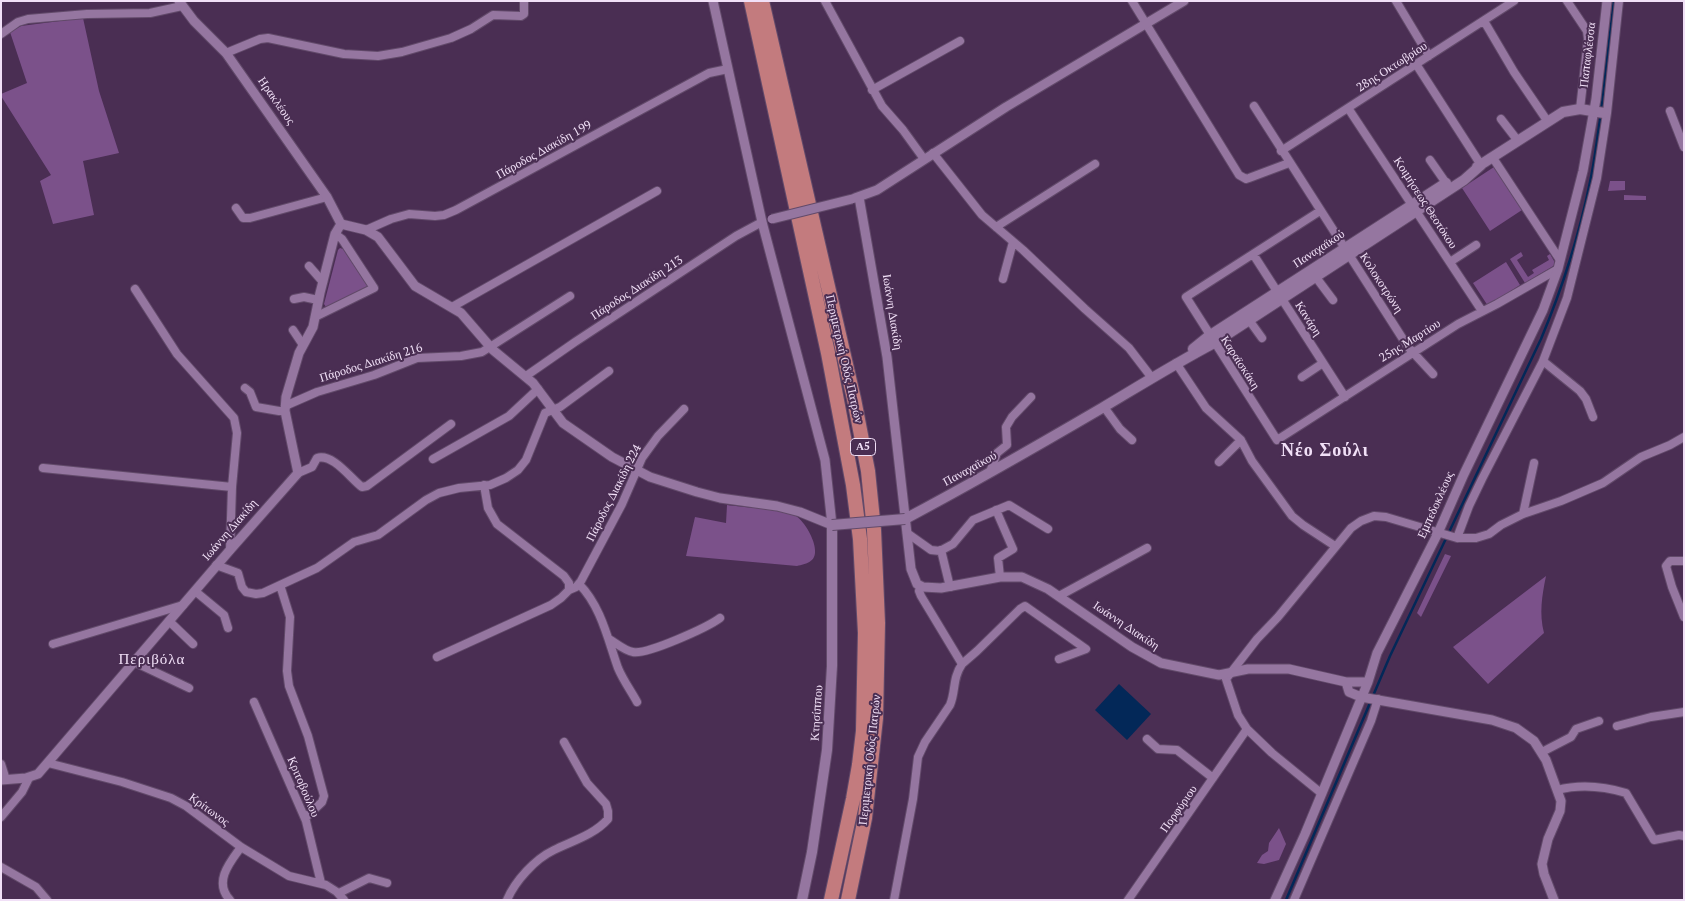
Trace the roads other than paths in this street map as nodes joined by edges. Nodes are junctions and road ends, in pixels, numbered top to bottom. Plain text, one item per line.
1 (524, 1) edge
2 (712, 1) edge
3 (751, 1) edge
4 (762, 1) edge
5 (825, 1) edge
6 (1132, 1) edge
7 (1184, 1) edge
8 (1396, 1) edge
9 (1514, 1) edge
10 (1567, 1) edge
11 (1607, 1) edge
12 (1619, 1) edge
13 (181, 4) edge
14 (1484, 20) junction
15 (1146, 24) junction
16 (1, 34) edge
17 (960, 41) dead end
18 (226, 53) junction
19 (1429, 56) junction
20 (1416, 64) junction
21 (728, 69) junction
22 (872, 90) junction
23 (1254, 106) dead end
24 (1348, 108) junction
25 (1580, 109) junction
26 (1670, 111) dead end
27 (1599, 113) junction
28 (1501, 119) dead end
29 (1548, 122) junction
30 (1518, 141) junction
31 (1684, 147) edge
32 (1281, 151) junction
33 (933, 153) junction
34 (1493, 158) junction
35 (924, 159) junction
36 (1430, 160) dead end
37 (1289, 163) junction
38 (1095, 164) dead end
39 (1482, 164) junction
40 (1446, 183) junction
41 (657, 191) dead end
42 (327, 197) junction
43 (856, 198) junction
44 (236, 208) dead end
45 (1414, 208) junction
46 (1320, 211) junction
47 (762, 222) junction
48 (341, 224) junction
49 (996, 227) junction
50 (366, 230) junction
51 (335, 234) junction
52 (1013, 242) junction
53 (1476, 245) dead end
54 (1347, 251) junction
55 (1253, 254) junction
56 (1450, 262) junction
57 (1559, 264) junction
58 (309, 266) dead end
59 (1315, 276) junction
60 (1003, 279) dead end
61 (322, 282) junction
62 (135, 289) dead end
63 (1279, 295) junction
64 (570, 296) dead end
65 (294, 300) dead end
66 (318, 300) junction
67 (1332, 300) dead end
68 (452, 307) junction
69 (1482, 311) junction
70 (315, 317) junction
71 (1249, 320) junction
72 (293, 330) dead end
73 (1262, 338) dead end
74 (1212, 339) junction
75 (303, 345) junction
76 (490, 346) junction
77 (1412, 352) junction
78 (1543, 361) junction
79 (1176, 363) junction
80 (1323, 363) junction
81 (609, 371) dead end
82 (1433, 374) dead end
83 (526, 376) junction
84 (1152, 378) junction
85 (1302, 378) dead end
86 (245, 388) dead end
87 (538, 389) junction
88 (1030, 397) dead end
89 (1345, 397) junction
90 (1104, 407) junction
91 (285, 408) junction
92 (684, 409) dead end
93 (553, 410) junction
94 (1593, 416) dead end
95 (451, 424) dead end
96 (1684, 437) edge
97 (1132, 440) dead end
98 (1240, 440) junction
99 (1277, 440) joint
100 (433, 459) dead end
101 (1220, 462) dead end
102 (1534, 464) dead end
103 (43, 468) dead end
104 (636, 471) junction
105 (990, 472) junction
106 (298, 473) junction
107 (232, 486) junction
108 (484, 486) junction
109 (996, 510) junction
110 (1523, 514) junction
111 (905, 519) junction
112 (832, 525) junction
113 (1048, 529) dead end
114 (907, 533) junction
115 (1438, 533) junction
116 (1454, 537) junction
117 (1336, 546) junction
118 (1146, 548) dead end
119 (230, 550) junction
120 (940, 550) junction
121 (1684, 561) edge
122 (216, 566) junction
123 (1000, 577) junction
124 (579, 584) junction
125 (280, 585) junction
126 (920, 586) junction
127 (950, 587) junction
128 (569, 590) junction
129 (195, 591) junction
130 (1059, 596) junction
131 (182, 605) junction
132 (1684, 617) edge
133 (720, 618) dead end
134 (169, 621) junction
135 (228, 628) dead end
136 (609, 639) junction
137 (53, 644) dead end
138 (193, 644) dead end
139 (437, 656) dead end
140 (1059, 659) dead end
141 (134, 662) junction
142 (962, 664) junction
143 (1232, 671) junction
144 (1346, 682) junction
145 (1368, 682) junction
146 (189, 688) dead end
147 (1361, 697) junction
148 (1378, 699) junction
149 (254, 702) dead end
150 (637, 702) dead end
151 (1684, 712) edge
152 (1599, 720) dead end
153 (1617, 726) dead end
154 (1247, 730) junction
155 (1147, 739) dead end
156 (564, 742) dead end
157 (1542, 752) junction
158 (48, 763) junction
159 (1, 764) edge
160 (29, 778) junction
161 (1213, 778) junction
162 (4, 780) edge
163 (1557, 790) junction
164 (1321, 793) junction
165 (1, 817) edge
166 (305, 818) junction
167 (1684, 836) edge
168 (241, 847) junction
169 (1, 867) edge
170 (321, 883) junction
171 (387, 883) dead end
172 (341, 896) edge
173 (47, 900) edge
174 (230, 900) edge
175 (507, 900) edge
176 (802, 900) edge
177 (831, 900) edge
178 (848, 900) edge
179 (894, 900) edge
180 (1128, 900) edge
181 (1276, 900) edge
182 (1294, 900) edge
183 (1554, 900) edge

1 - 18 street
2 - 21 street
3 - 177 highway, Περιμετρική Οδός Πατρών / Α5
4 - 178 highway, Περιμετρική Οδός Πατρών / Α5
5 - 22 street
6 - 15 street
7 - 15 street
8 - 19 street
9 - 14 street, 28ης Οκτωβρίου
10 - 25 street
11 - 27 street, Παπαφλέσσα
12 - 78 street
13 - 16 street
13 - 18 street, Ηρακλέους
14 - 19 street, 28ης Οκτωβρίου
14 - 29 street
15 - 33 street
15 - 37 street
17 - 22 street
18 - 42 street, Ηρακλέους
19 - 20 street, 28ης Οκτωβρίου
20 - 24 street, 28ης Οκτωβρίου
20 - 39 street
21 - 47 street
21 - 50 street, Πάροδος Διακίδη 199
22 - 35 street
23 - 32 street, Κολοκοτρώνη
24 - 32 street, 28ης Οκτωβρίου
24 - 45 street, Κοιμήσεως Θεοτόκου
25 - 27 main road
25 - 29 main road, Παναχαϊκού
26 - 31 street
27 - 57 street, Εμπεδοκλέους
28 - 30 street
29 - 30 main road, Παναχαϊκού
30 - 34 main road, Παναχαϊκού
32 - 37 street, Κολοκοτρώνη
33 - 35 street
33 - 49 street
34 - 39 main road, Παναχαϊκού
34 - 57 street
35 - 43 street
36 - 40 street
37 - 46 street, Κολοκοτρώνη
38 - 49 street
39 - 40 main road, Παναχαϊκού
39 - 45 main road, Παναχαϊκού
40 - 45 main road, Παναχαϊκού
41 - 68 street
42 - 44 street
42 - 48 street, Ηρακλέους
43 - 47 street, bridge
43 - 111 street, Ιωάννη Διακίδη
45 - 54 main road, Παναχαϊκού
45 - 56 street, Κοιμήσεως Θεοτόκου
46 - 54 street, Κολοκοτρώνη
46 - 55 street
47 - 83 street, Πάροδος Διακίδη 213
47 - 112 street
48 - 50 street
48 - 51 street
49 - 52 street
50 - 68 street
51 - 61 street
51 - 70 street
52 - 60 street
52 - 84 street
53 - 56 street
54 - 59 main road, Παναχαϊκού
54 - 63 main road, Παναχαϊκού
54 - 77 street, Κολοκοτρώνη
55 - 63 street, Κανάρη
55 - 74 street, Καραϊσκάκη
56 - 69 street, Κοιμήσεως Θεοτόκου
57 - 69 street, 25ης Μαρτίου
57 - 115 street, Εμπεδοκλέους
58 - 61 street
59 - 63 main road, Παναχαϊκού
59 - 67 street
61 - 66 street
62 - 107 street
63 - 71 main road, Παναχαϊκού
63 - 74 main road, Παναχαϊκού
63 - 80 street, Κανάρη
64 - 76 street, Πάροδος Διακίδη 216
65 - 66 street
66 - 70 street
68 - 76 street
69 - 77 street, 25ης Μαρτίου
70 - 75 street
71 - 73 street
71 - 74 main road, Παναχαϊκού
72 - 75 street
74 - 79 main road, Παναχαϊκού
74 - 99 street, Καραϊσκάκη
75 - 91 street
76 - 83 street
76 - 91 street, Πάροδος Διακίδη 216
77 - 82 street, Κολοκοτρώνη
77 - 89 street, 25ης Μαρτίου
78 - 94 street
78 - 116 street
79 - 84 main road, Παναχαϊκού
79 - 98 street
80 - 85 street
80 - 89 street, Κανάρη
81 - 93 street
83 - 87 street
84 - 90 main road, Παναχαϊκού
86 - 91 street
87 - 93 street
87 - 100 street
88 - 105 street
89 - 99 street, 25ης Μαρτίου
90 - 97 street
90 - 105 main road, Παναχαϊκού
91 - 106 street
92 - 104 street, Πάροδος Διακίδη 224
93 - 104 street
93 - 108 street
95 - 106 street
96 - 110 street
98 - 101 street
98 - 117 street
102 - 110 street
103 - 107 street
104 - 112 street
104 - 124 street, Πάροδος Διακίδη 224
105 - 111 main road, Παναχαϊκού
106 - 119 street, Ιωάννη Διακίδη
107 - 119 street
108 - 125 street
108 - 128 street
109 - 113 street
109 - 120 street
109 - 123 street
110 - 116 street
111 - 112 main road, bridge
111 - 114 street, Ιωάννη Διακίδη
112 - 176 main road, Κτησίππου
114 - 120 street
114 - 126 street, Ιωάννη Διακίδη
115 - 116 street
115 - 117 street
115 - 145 street, Εμπεδοκλέους
117 - 143 street
118 - 130 street
119 - 122 street, Ιωάννη Διακίδη
120 - 127 street
121 - 132 street
122 - 125 street
122 - 129 street, Ιωάννη Διακίδη
123 - 127 street, Ιωάννη Διακίδη
123 - 130 street, Ιωάννη Διακίδη
124 - 128 street
124 - 136 street
125 - 166 street
126 - 127 street, Ιωάννη Διακίδη
126 - 142 street
128 - 139 street
129 - 131 street, Ιωάννη Διακίδη
129 - 135 street
130 - 143 street, Ιωάννη Διακίδη
131 - 134 street, Ιωάννη Διακίδη
131 - 137 street
133 - 136 street
134 - 138 street
134 - 141 street, Ιωάννη Διακίδη
136 - 150 street
140 - 142 street
141 - 146 street
141 - 158 street, Ιωάννη Διακίδη
142 - 179 street
143 - 144 street, Ιωάννη Διακίδη
143 - 154 street
144 - 145 street, Ιωάννη Διακίδη
144 - 147 street
145 - 147 street, Εμπεδοκλέους
147 - 148 street
147 - 164 street, Εμπεδοκλέους
148 - 157 street
148 - 182 street
149 - 166 street, Κριτοβούλου
151 - 153 street
152 - 157 street
154 - 161 street, Πορφύριου
154 - 164 street
155 - 161 street
156 - 175 street
157 - 163 street
158 - 160 street, Ιωάννη Διακίδη
158 - 168 street, Κρίτωνος
159 - 162 street
160 - 162 street
160 - 165 street
161 - 180 street, Πορφύριου
163 - 167 street
163 - 183 street
164 - 181 street, Εμπεδοκλέους
166 - 170 street, Κριτοβούλου
168 - 170 street, Κρίτωνος
168 - 174 street
169 - 173 street
170 - 172 street, Κρίτωνος
171 - 172 street

